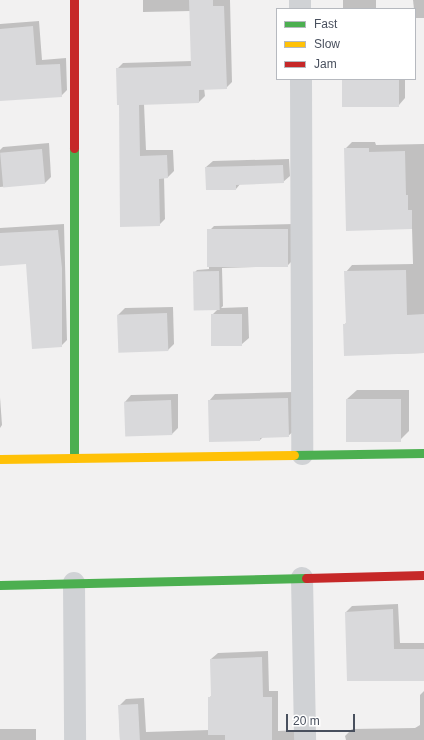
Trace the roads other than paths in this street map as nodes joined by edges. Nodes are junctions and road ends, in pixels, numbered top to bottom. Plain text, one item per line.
1 (74, 0) edge
2 (301, 80) edge
3 (424, 453) edge
4 (302, 454) junction
5 (74, 458) junction
6 (0, 459) edge
7 (424, 575) edge
8 (302, 578) junction
9 (74, 584) junction
10 (0, 585) edge
11 (75, 740) edge
12 (305, 740) edge

1 - 5 street
2 - 4 street
3 - 4 street
4 - 5 street
5 - 6 street
7 - 8 street
8 - 9 street
8 - 12 street
9 - 10 street
9 - 11 street

